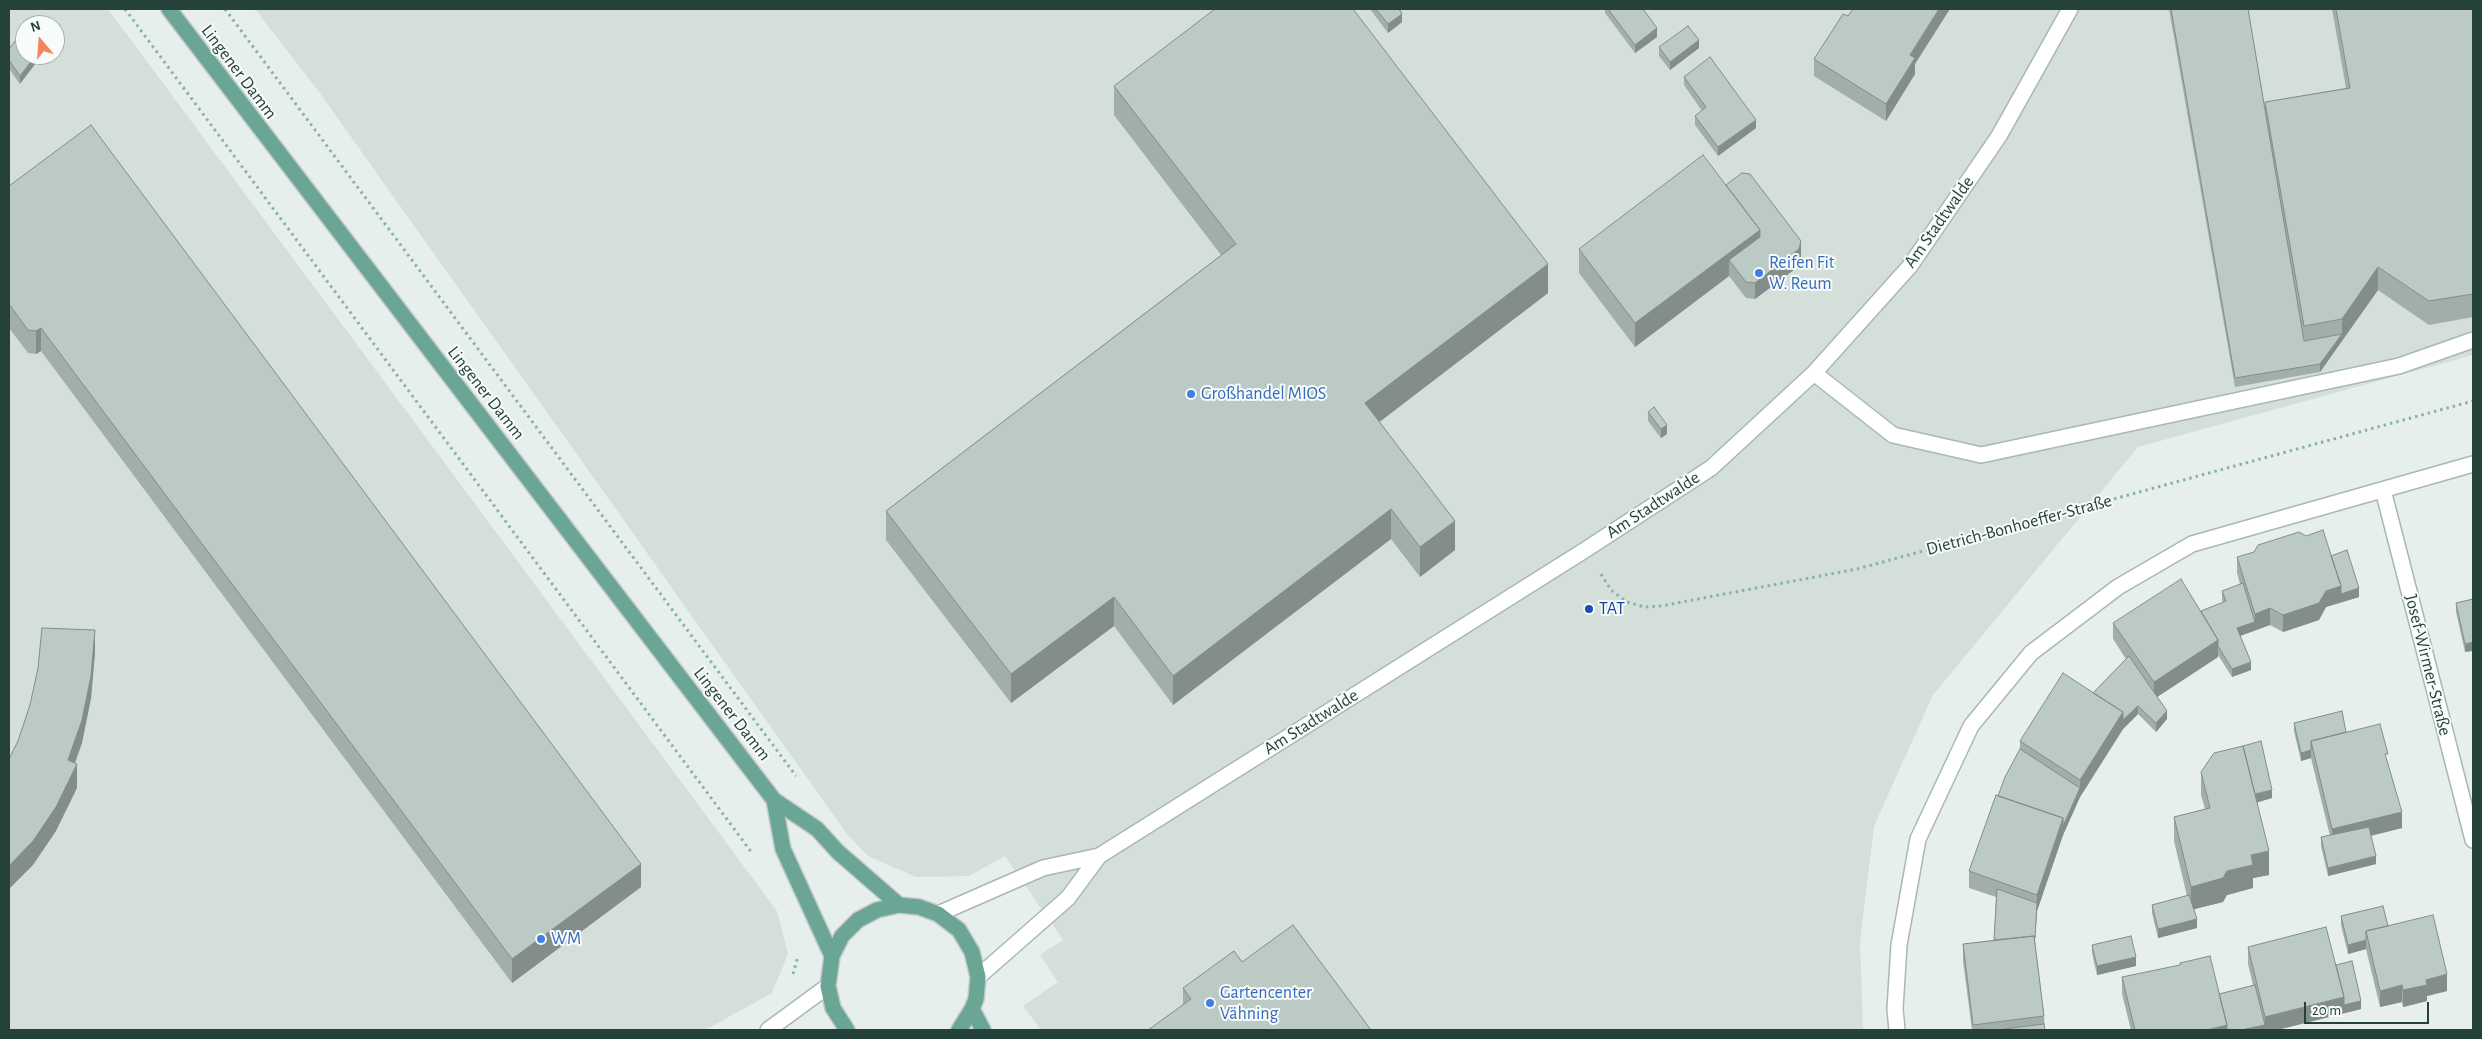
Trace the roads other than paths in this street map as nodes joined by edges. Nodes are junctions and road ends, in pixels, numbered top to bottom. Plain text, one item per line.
1 (169, 9) edge
2 (2070, 9) edge
3 (2473, 340) edge
4 (1814, 373) junction
5 (2473, 464) edge
6 (2383, 490) junction
7 (774, 800) junction
8 (2473, 840) edge
9 (1099, 856) junction
10 (899, 905) junction
11 (938, 914) junction
12 (832, 956) junction
13 (978, 977) junction
14 (828, 986) junction
15 (972, 1009) junction
16 (768, 1030) edge
17 (847, 1030) edge
18 (959, 1030) edge
19 (983, 1030) edge
20 (1897, 1030) edge

1 - 7 main road, Lingener Damm
2 - 4 street, Am Stadtwalde
3 - 4 street
4 - 9 street, Am Stadtwalde
5 - 6 street
6 - 8 street, Josef-Wirmer-Straße
6 - 20 street
7 - 10 main road, Lingener Damm
7 - 12 main road, Lingener Damm
9 - 11 street, Am Stadtwalde
9 - 13 street, Am Stadtwalde
10 - 11 main road
10 - 12 main road
11 - 13 main road
12 - 14 main road
13 - 15 main road
14 - 16 street
14 - 17 main road
15 - 18 main road
15 - 19 main road

